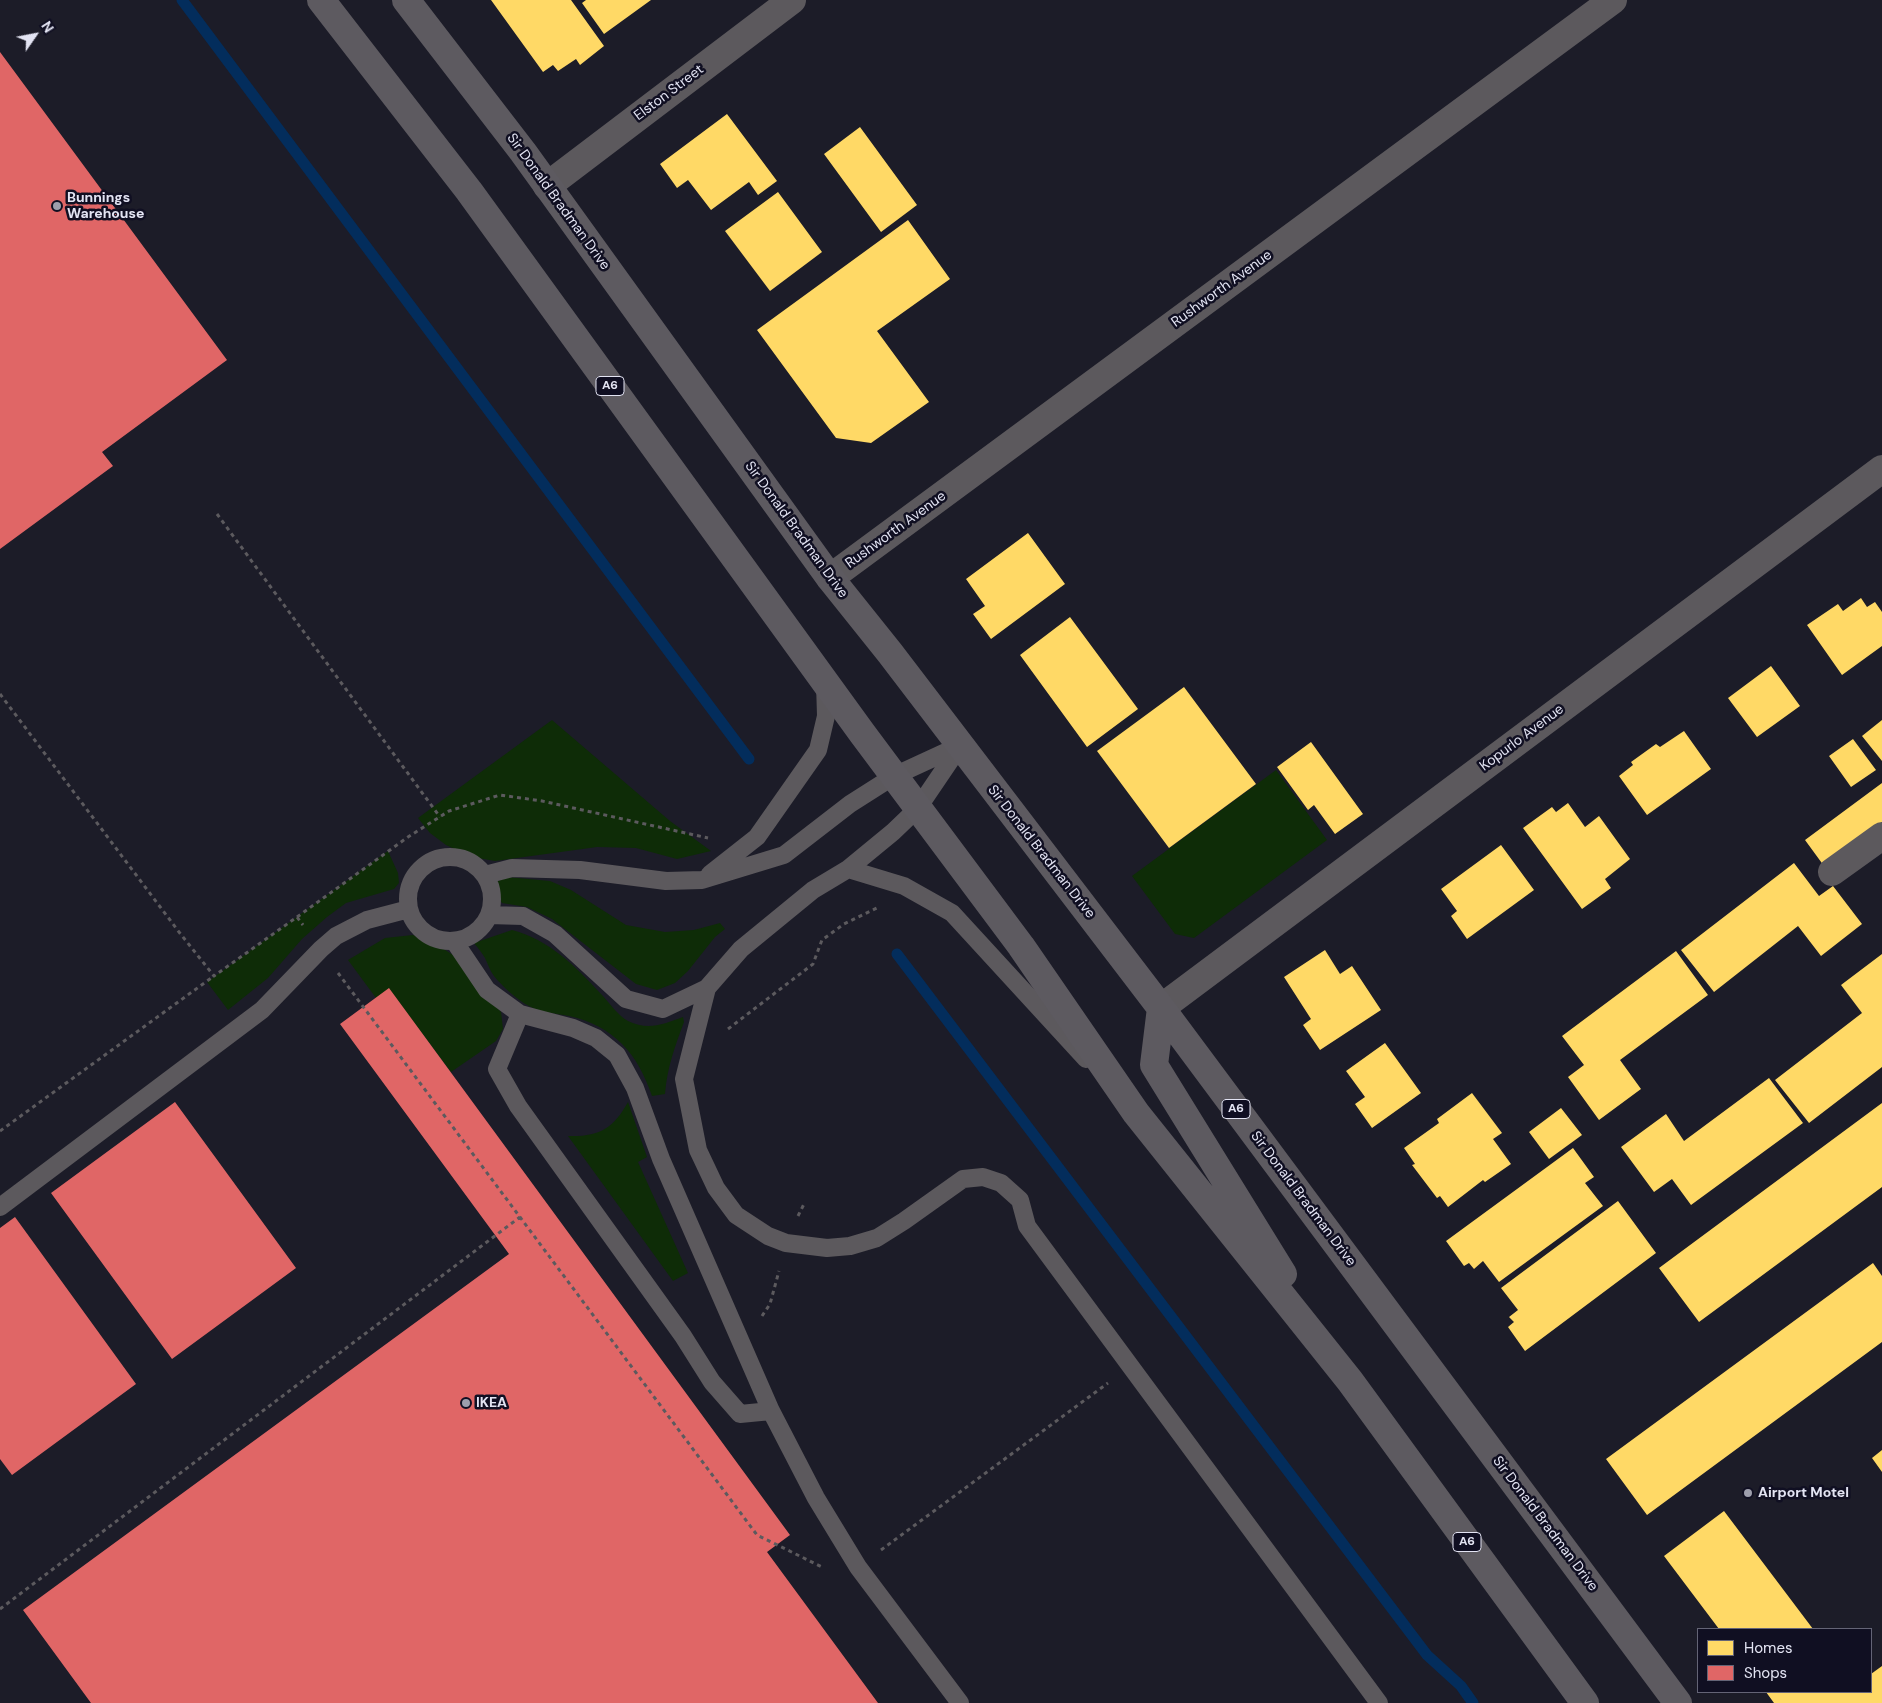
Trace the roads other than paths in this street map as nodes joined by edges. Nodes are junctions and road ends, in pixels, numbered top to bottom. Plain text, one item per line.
1 (321, 0) edge
2 (406, 0) edge
3 (792, 0) edge
4 (1613, 0) edge
5 (547, 186) junction
6 (1882, 469) edge
7 (830, 578) junction
8 (825, 682) junction
9 (960, 746) junction
10 (894, 776) junction
11 (918, 808) junction
12 (1882, 836) edge
13 (848, 869) junction
14 (1832, 872) dead end
15 (485, 875) junction
16 (702, 880) junction
17 (409, 909) junction
18 (488, 915) junction
19 (454, 941) junction
20 (707, 988) junction
21 (1161, 1008) junction
22 (520, 1014) junction
23 (1136, 1113) junction
24 (0, 1207) edge
25 (1350, 1381) junction
26 (771, 1411) junction
27 (960, 1703) edge
28 (1379, 1703) edge
29 (1585, 1703) edge
30 (1678, 1703) edge

1 - 8 main road, A6
2 - 5 main road, Sir Donald Bradman Drive / A6
3 - 5 street, Elston Street
4 - 7 street, Rushworth Avenue
5 - 7 main road, Sir Donald Bradman Drive / A6
6 - 21 street, Kopurlo Avenue
7 - 9 main road, Sir Donald Bradman Drive / A6
8 - 10 main road, A6
8 - 16 lane
9 - 10 lane
9 - 11 lane
9 - 21 main road, Sir Donald Bradman Drive / A6
10 - 11 main road, A6
10 - 16 lane
11 - 13 lane
11 - 23 main road, A6
12 - 14 street
13 - 20 lane
13 - 23 lane
15 - 16 lane
15 - 17 lane
15 - 18 lane
17 - 19 lane
17 - 24 lane
18 - 19 lane
18 - 20 lane
19 - 22 lane
20 - 28 lane
21 - 25 main road
21 - 30 main road, Sir Donald Bradman Drive / A6
22 - 26 lane
22 - 26 lane
23 - 25 main road, A6
25 - 29 main road, A6
26 - 27 lane

